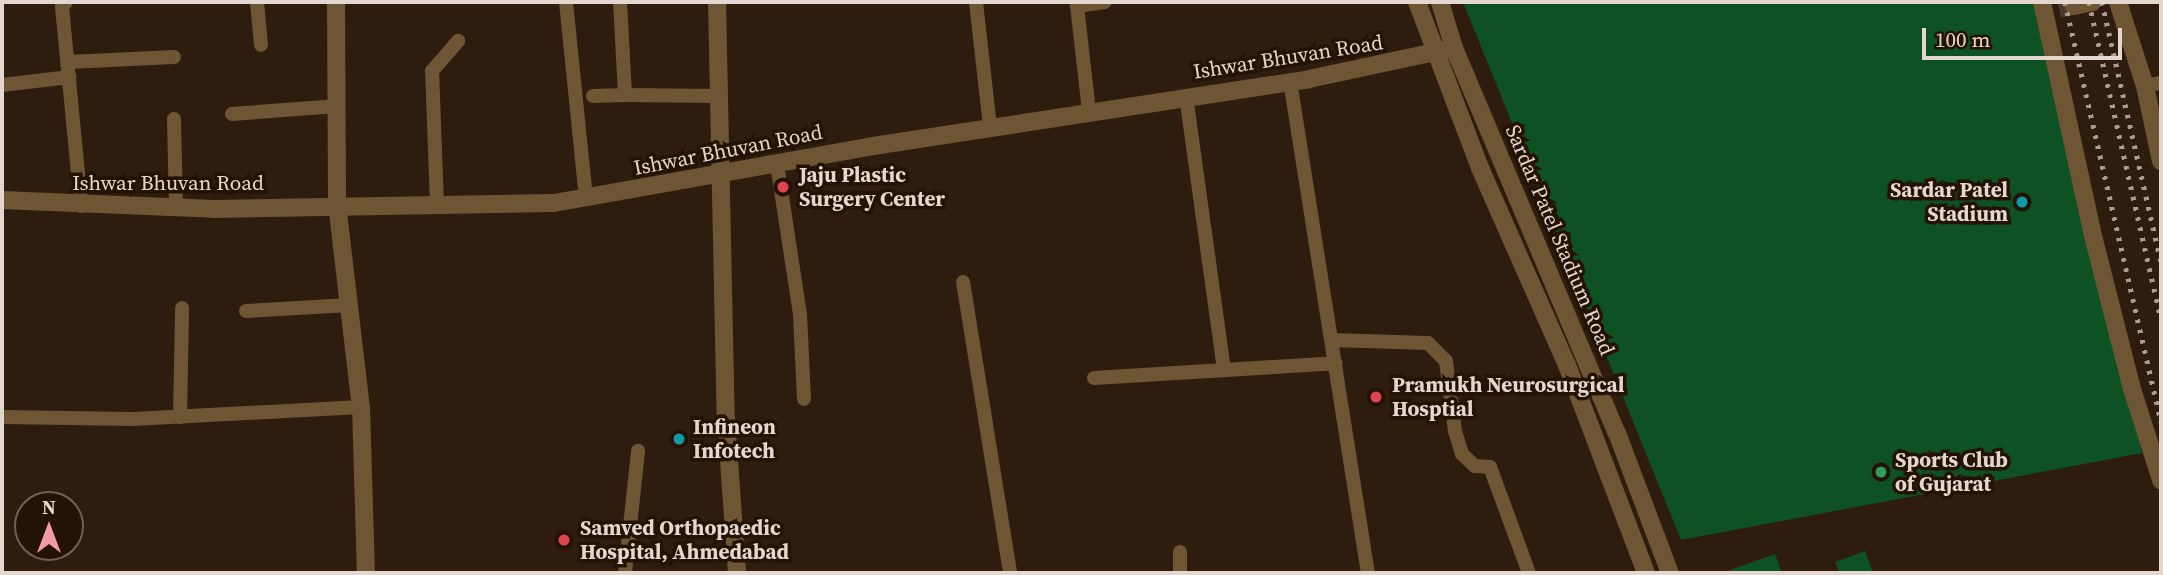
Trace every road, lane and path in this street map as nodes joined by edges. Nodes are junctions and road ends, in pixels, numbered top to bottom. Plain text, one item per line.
1 (66, 2) edge
2 (257, 2) edge
3 (336, 2) edge
4 (566, 2) edge
5 (620, 2) edge
6 (717, 2) edge
7 (976, 2) edge
8 (1105, 2) edge
9 (1417, 2) edge
10 (1440, 2) edge
11 (2093, 2) edge
12 (2118, 2) edge
13 (1077, 4) edge
14 (2055, 7) edge
15 (458, 41) dead end
16 (261, 45) dead end
17 (1454, 48) junction
18 (1436, 55) junction
19 (174, 57) dead end
20 (69, 70) junction
21 (1290, 81) junction
22 (2153, 84) edge
23 (2, 85) edge
24 (625, 95) junction
25 (593, 96) dead end
26 (720, 96) junction
27 (1186, 96) junction
28 (337, 106) junction
29 (1089, 111) junction
30 (232, 114) dead end
31 (174, 119) dead end
32 (990, 127) junction
33 (2161, 161) edge
34 (777, 164) junction
35 (724, 176) junction
36 (586, 198) junction
37 (2, 200) edge
38 (337, 204) junction
39 (437, 205) junction
40 (81, 206) junction
41 (176, 209) junction
42 (963, 282) dead end
43 (349, 305) junction
44 (182, 308) dead end
45 (246, 311) dead end
46 (1332, 340) junction
47 (1336, 363) junction
48 (1224, 370) junction
49 (1094, 377) dead end
50 (804, 398) dead end
51 (361, 407) junction
52 (2, 417) edge
53 (180, 417) junction
54 (638, 451) dead end
55 (1630, 463) junction
56 (1608, 470) junction
57 (2161, 480) edge
58 (1180, 552) dead end
59 (1665, 572) edge
60 (366, 573) edge
61 (625, 573) edge
62 (737, 573) edge
63 (1010, 573) edge
64 (1180, 573) edge
65 (1368, 573) edge
66 (1529, 573) edge
67 (1646, 573) edge

1 - 20 street
2 - 16 street
3 - 28 street
4 - 36 street
5 - 24 street
6 - 26 street
7 - 32 street
8 - 13 street
9 - 18 street, Sardar Patel Stadium Road
10 - 17 street, Sardar Patel Stadium Road
11 - 14 street
12 - 22 street
13 - 29 street
14 - 57 street
15 - 39 street
17 - 18 street, Ishwar Bhuvan Road
17 - 55 street, Sardar Patel Stadium Road
18 - 21 street, Ishwar Bhuvan Road
18 - 56 street, Sardar Patel Stadium Road
19 - 20 street
20 - 23 street
20 - 40 street
21 - 27 street, Ishwar Bhuvan Road
21 - 46 street
22 - 33 street
24 - 25 street
24 - 26 street
26 - 35 street
27 - 29 street, Ishwar Bhuvan Road
27 - 48 street
28 - 30 street
28 - 38 street
29 - 32 street, Ishwar Bhuvan Road
31 - 41 street
32 - 34 street, Ishwar Bhuvan Road
34 - 35 street, Ishwar Bhuvan Road
34 - 50 street
35 - 36 street, Ishwar Bhuvan Road
35 - 62 street
36 - 39 street, Ishwar Bhuvan Road
37 - 40 street, Ishwar Bhuvan Road
38 - 39 street, Ishwar Bhuvan Road
38 - 41 street, Ishwar Bhuvan Road
38 - 43 street
40 - 41 street, Ishwar Bhuvan Road
42 - 63 street
43 - 45 street
43 - 51 street
44 - 53 street
46 - 47 street
46 - 66 street
47 - 48 street
47 - 65 street
48 - 49 street
51 - 53 street
51 - 60 street
52 - 53 street
54 - 61 street
55 - 56 street
55 - 59 street, Sardar Patel Stadium Road
56 - 67 street, Sardar Patel Stadium Road
58 - 64 street

